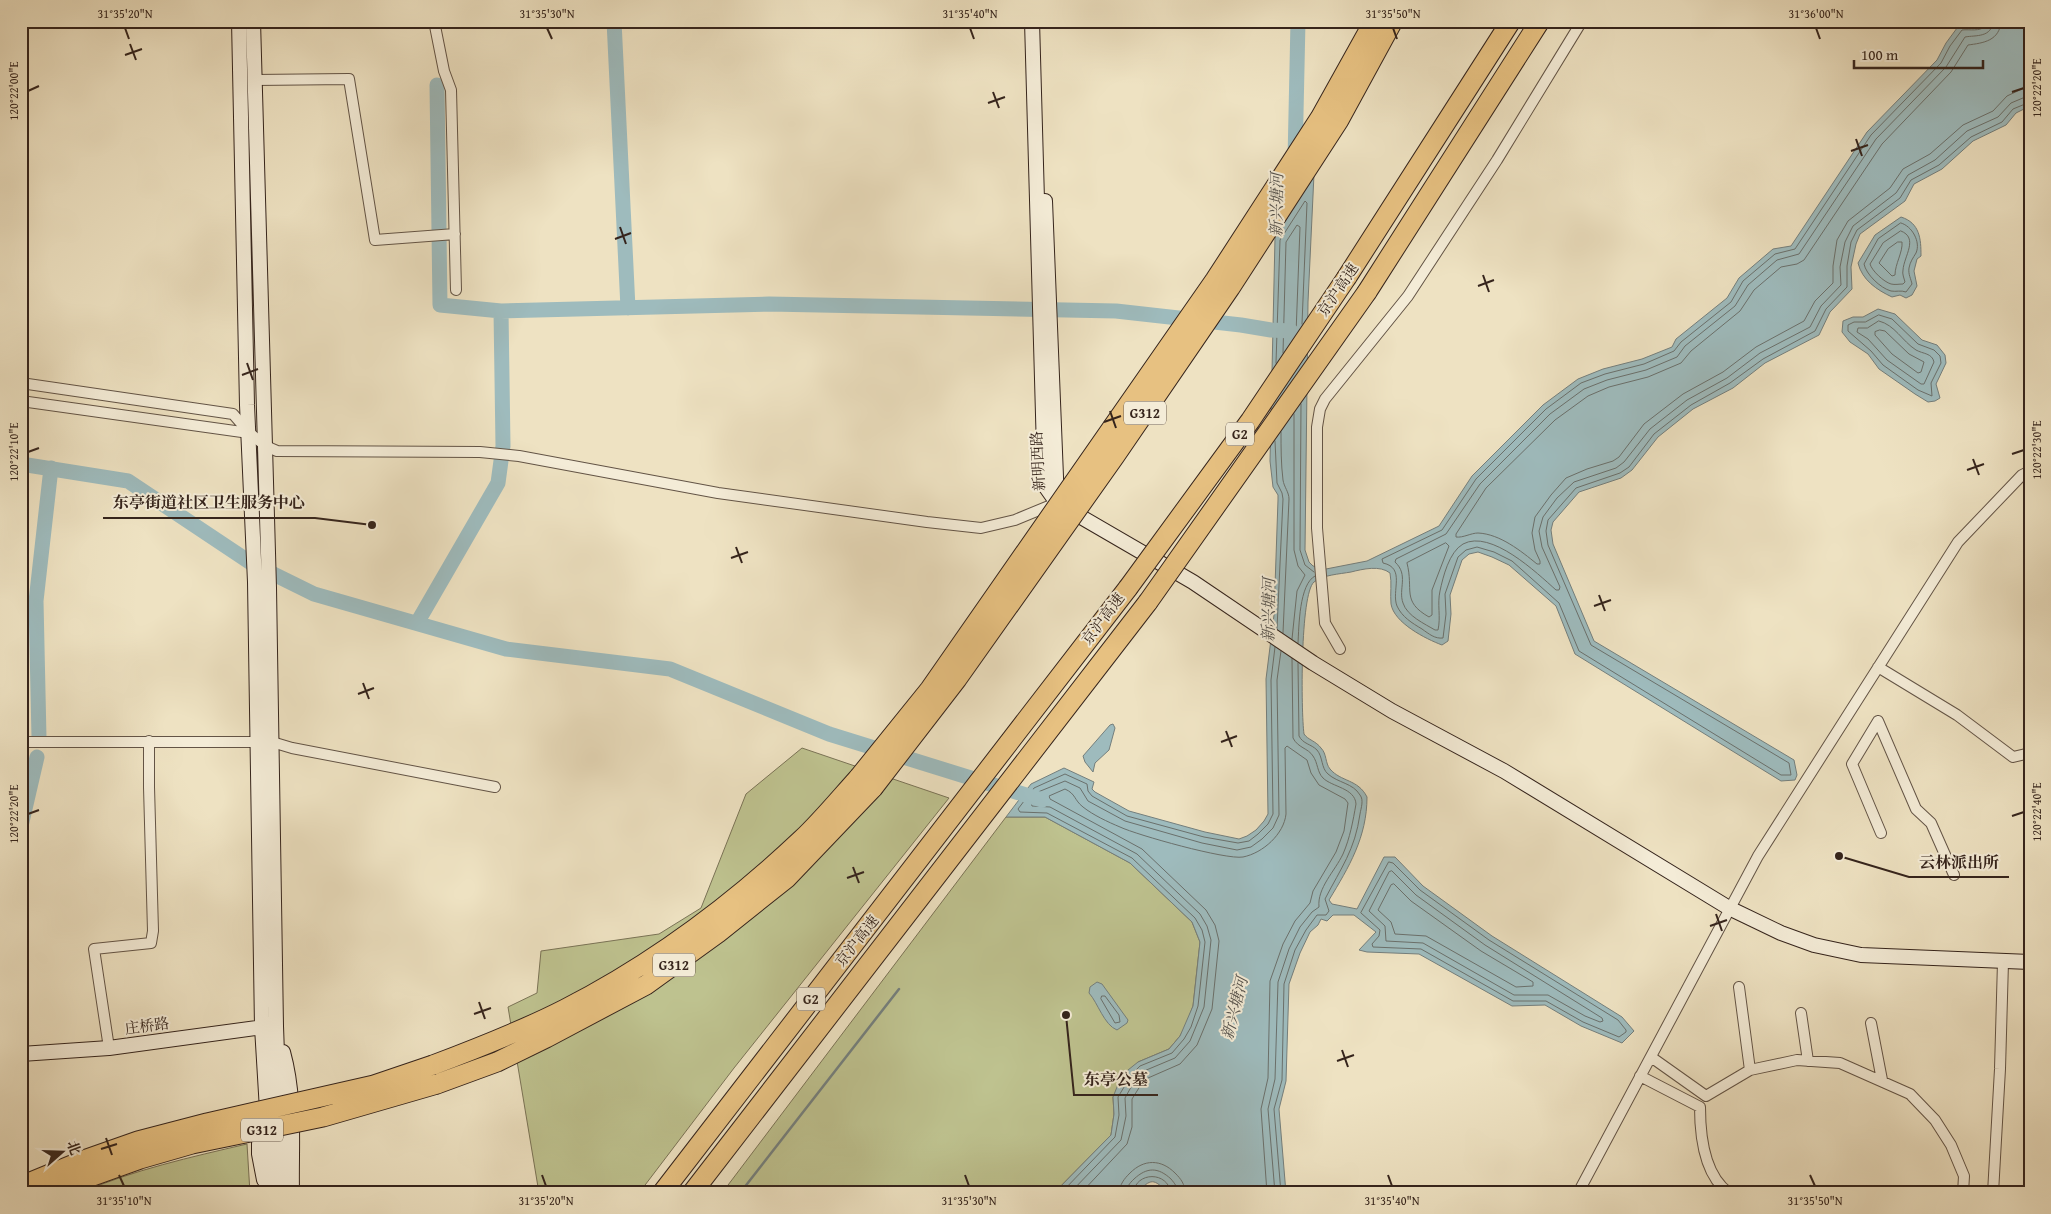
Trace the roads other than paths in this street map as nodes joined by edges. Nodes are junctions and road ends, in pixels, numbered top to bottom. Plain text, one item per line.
1 (239, 21) edge
2 (252, 21) edge
3 (434, 21) edge
4 (1032, 21) edge
5 (1041, 21) edge
6 (1374, 21) edge
7 (1393, 21) edge
8 (1510, 21) edge
9 (1540, 21) edge
10 (1582, 21) edge
11 (254, 80) junction
12 (455, 234) junction
13 (456, 290) dead end
14 (21, 383) edge
15 (21, 401) edge
16 (249, 433) junction
17 (264, 446) junction
18 (2030, 471) edge
19 (1057, 503) junction
20 (1340, 649) dead end
21 (1878, 667) junction
22 (149, 741) junction
23 (257, 741) junction
24 (21, 742) edge
25 (272, 742) junction
26 (2030, 752) edge
27 (866, 783) junction
28 (495, 787) dead end
29 (1882, 833) dead end
30 (1954, 876) dead end
31 (1730, 908) junction
32 (2003, 962) junction
33 (2030, 962) edge
34 (1739, 987) dead end
35 (1801, 1013) dead end
36 (1871, 1023) dead end
37 (269, 1027) junction
38 (109, 1048) junction
39 (21, 1054) edge
40 (1650, 1057) junction
41 (1808, 1061) junction
42 (1750, 1070) junction
43 (1640, 1076) junction
44 (1882, 1080) junction
45 (85, 1169) junction
46 (21, 1186) edge
47 (50, 1193) edge
48 (264, 1193) edge
49 (272, 1193) edge
50 (282, 1193) edge
51 (292, 1193) edge
52 (662, 1193) edge
53 (692, 1193) edge
54 (1578, 1193) edge
55 (1729, 1193) edge
56 (1963, 1193) edge
57 (1993, 1193) edge

1 - 16 main road
2 - 11 main road
3 - 12 street
4 - 19 main road, 新明西路
5 - 19 main road, 新明西路
6 - 27 highway, G312, bridge
7 - 27 highway, G312, bridge
8 - 52 highway, 京沪高速 / G2, bridge
9 - 53 highway, 京沪高速 / G2, bridge
10 - 20 street
11 - 12 street
11 - 17 main road
12 - 13 street
14 - 16 street
15 - 16 street
16 - 17 street
16 - 23 main road
17 - 19 street
17 - 25 main road
18 - 21 street
19 - 31 main road
21 - 26 street
21 - 31 street
22 - 23 street
22 - 24 street
22 - 38 street
23 - 25 street
23 - 37 main road
25 - 28 street
25 - 37 main road
27 - 45 highway, G312, bridge
27 - 45 highway, G312, bridge
29 - 30 street
31 - 32 main road
31 - 40 street
32 - 33 main road
32 - 57 street
34 - 42 street
35 - 41 street
36 - 44 street
37 - 38 main road, 庄桥路
37 - 48 main road
37 - 49 main road
37 - 50 main road
37 - 51 main road
38 - 39 main road, 庄桥路
40 - 42 street
40 - 43 street
41 - 42 street
41 - 44 street
43 - 54 street
43 - 55 street
44 - 56 street
45 - 46 highway, G312
45 - 47 highway, G312

